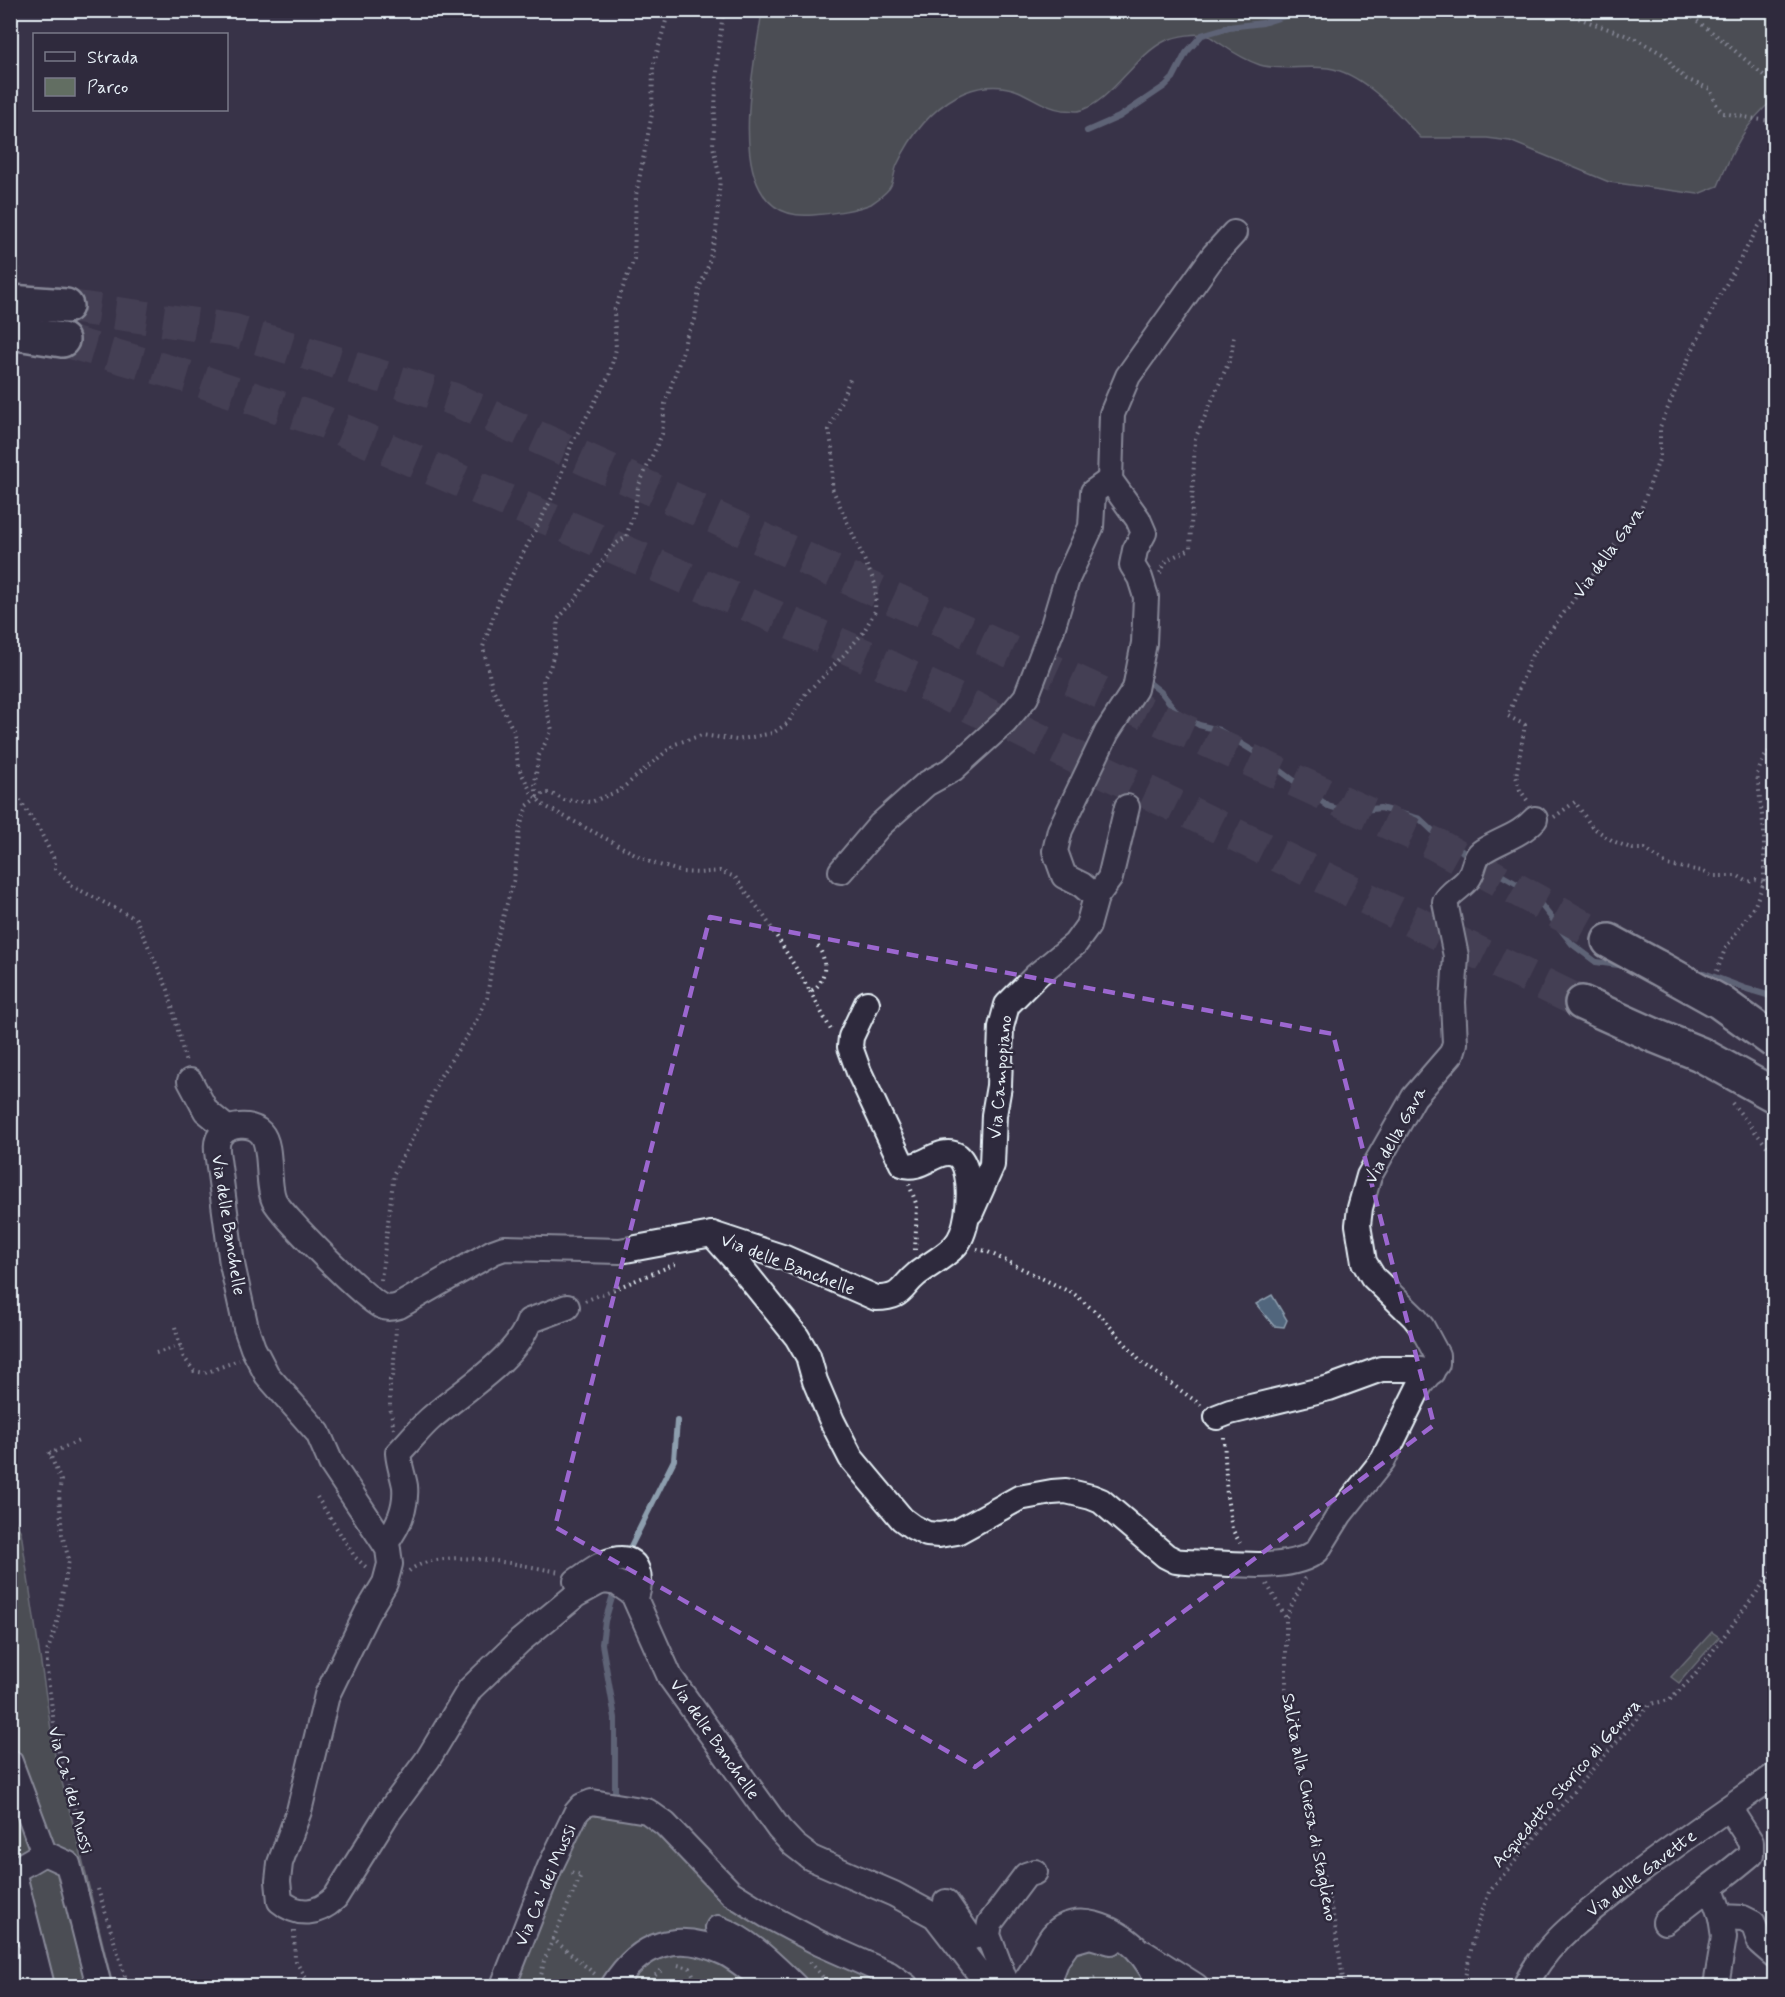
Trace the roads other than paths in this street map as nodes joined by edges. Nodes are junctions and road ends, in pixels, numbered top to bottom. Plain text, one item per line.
1 (1234, 233) dead end
2 (10, 302) edge
3 (66, 306) tunnel mouth
4 (10, 332) edge
5 (62, 340) tunnel mouth
6 (1110, 480) junction
7 (1127, 807) dead end
8 (1535, 819) road end
9 (841, 871) dead end
10 (1096, 897) junction
11 (1609, 941) tunnel mouth
12 (867, 1003) dead end
13 (1582, 1003) tunnel mouth
14 (1774, 1041) edge
15 (190, 1081) road end
16 (1774, 1095) edge
17 (228, 1130) junction
18 (968, 1216) junction
19 (704, 1236) junction
20 (907, 1285) joint
21 (567, 1307) road end
22 (1432, 1372) junction
23 (1217, 1417) road end
24 (386, 1544) junction
25 (560, 1590) dead end
26 (636, 1598) junction
27 (10, 1762) edge
28 (1774, 1776) edge
29 (1729, 1808) junction
30 (34, 1858) junction
31 (1035, 1872) dead end
32 (1710, 1888) junction
33 (946, 1902) dead end
34 (1721, 1917) junction
35 (1665, 1922) dead end
36 (718, 1928) dead end
37 (1136, 1948) junction
38 (10, 1955) edge
39 (1774, 1955) edge
40 (604, 1981) edge
41 (1009, 1985) edge
42 (18, 1986) edge
43 (42, 1986) edge
44 (99, 1986) edge
45 (503, 1986) edge
46 (770, 1986) edge
47 (795, 1986) edge
48 (906, 1986) edge
49 (1047, 1986) edge
50 (1163, 1986) edge
51 (1196, 1986) edge
52 (1525, 1986) edge
53 (1716, 1986) edge

1 - 6 street
2 - 3 highway
4 - 5 highway
6 - 9 street
6 - 10 street
7 - 10 street, Via Campopiano
8 - 22 street, Via della Gava
10 - 18 street, Via Campopiano
11 - 14 highway, bridge
12 - 18 street, Via Campopiano
13 - 16 highway, bridge
15 - 17 street
17 - 19 street, Via delle Banchelle
17 - 24 street, Via delle Banchelle
18 - 20 street, Via Campopiano
19 - 20 street, Via delle Banchelle
19 - 22 street, Via delle Banchelle
21 - 24 street
22 - 23 street
24 - 26 street
25 - 26 street
26 - 41 street, Via delle Banchelle
27 - 30 street
28 - 29 street, Via delle Gavette
29 - 32 street
29 - 52 street, Via delle Gavette
30 - 43 street
30 - 44 street
31 - 41 street
32 - 34 street
32 - 35 street
33 - 41 street
34 - 39 street
34 - 53 street
36 - 47 street
37 - 41 street
37 - 49 street
37 - 50 street
37 - 51 street
38 - 42 street
40 - 46 street
45 - 48 street, Via Ca' dei Mussi

